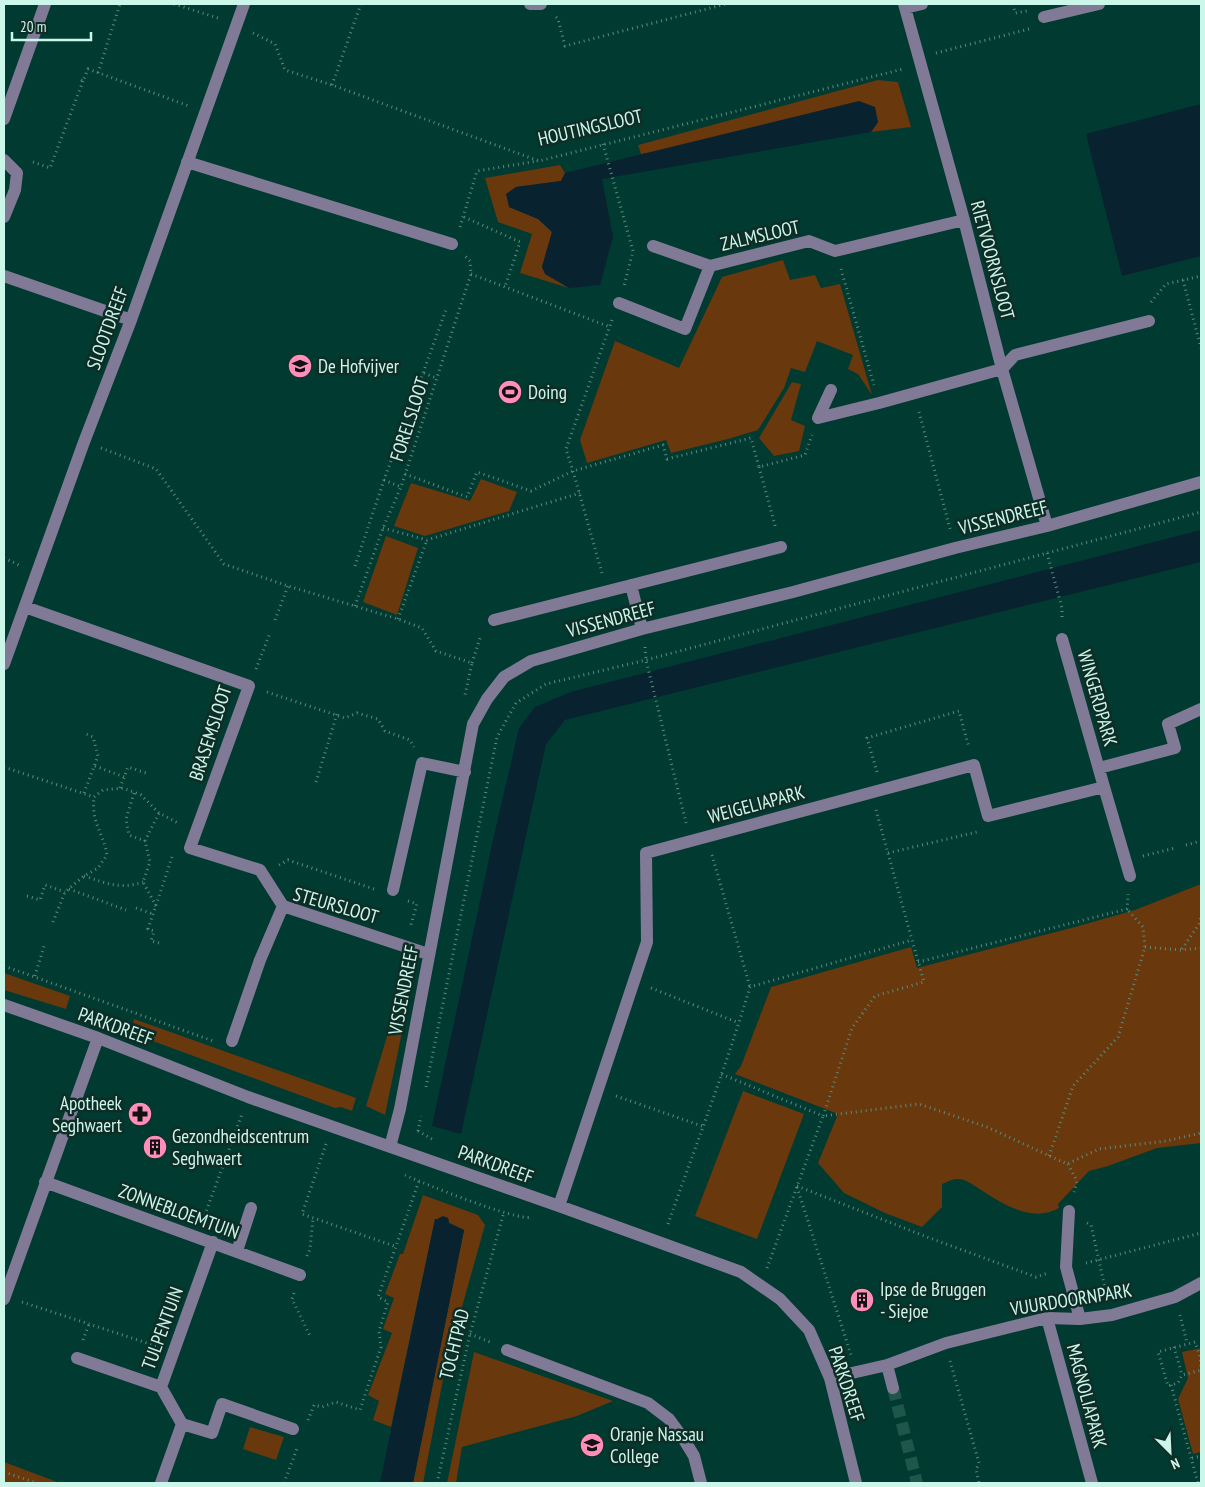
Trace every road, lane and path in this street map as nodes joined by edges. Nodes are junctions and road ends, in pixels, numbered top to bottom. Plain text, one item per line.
1 (45, 4) edge
2 (120, 4) edge
3 (174, 4) edge
4 (244, 4) edge
5 (361, 4) edge
6 (537, 4) edge
7 (726, 4) edge
8 (922, 4) edge
9 (1099, 4) edge
10 (905, 6) edge
11 (1044, 17) joint
12 (236, 25) junction
13 (920, 61) junction
14 (98, 73) junction
15 (332, 85) junction
16 (206, 112) junction
17 (4, 119) edge
18 (603, 144) junction
19 (4, 160) edge
20 (539, 161) junction
21 (188, 162) junction
22 (17, 173) junction
23 (4, 217) edge
24 (464, 217) junction
25 (964, 220) junction
26 (452, 244) junction
27 (653, 246) dead end
28 (835, 251) junction
29 (710, 266) junction
30 (471, 274) junction
31 (4, 276) edge
32 (1201, 276) edge
33 (1183, 280) junction
34 (505, 287) junction
35 (619, 303) junction
36 (448, 307) dead end
37 (130, 320) junction
38 (1149, 321) dead end
39 (610, 327) junction
40 (1130, 327) junction
41 (1201, 348) edge
42 (1002, 369) junction
43 (424, 373) junction
44 (436, 378) junction
45 (831, 390) dead end
46 (913, 392) junction
47 (879, 403) junction
48 (818, 418) junction
49 (84, 442) junction
50 (574, 471) junction
51 (405, 474) junction
52 (384, 480) junction
53 (1201, 482) edge
54 (400, 487) junction
55 (580, 494) junction
56 (1201, 512) edge
57 (1047, 526) junction
58 (383, 528) junction
59 (427, 540) junction
60 (781, 547) dead end
61 (955, 548) junction
62 (1047, 553) junction
63 (356, 566) dead end
64 (631, 585) junction
65 (288, 586) junction
66 (607, 592) junction
67 (355, 606) junction
68 (24, 607) junction
69 (1062, 608) dead end
70 (398, 619) junction
71 (275, 620) dead end
72 (494, 620) joint
73 (642, 630) junction
74 (270, 633) dead end
75 (1062, 639) dead end
76 (646, 660) junction
77 (472, 663) junction
78 (4, 664) edge
79 (249, 686) junction
80 (1201, 709) edge
81 (337, 714) junction
82 (473, 724) junction
83 (86, 734) dead end
84 (422, 763) junction
85 (974, 765) junction
86 (94, 766) junction
87 (4, 768) edge
88 (1099, 768) junction
89 (464, 772) junction
90 (146, 773) dead end
91 (124, 778) junction
92 (316, 782) dead end
93 (1104, 787) junction
94 (120, 788) junction
95 (876, 791) junction
96 (134, 792) junction
97 (84, 794) junction
98 (94, 796) junction
99 (159, 813) junction
100 (988, 816) junction
101 (196, 832) junction
102 (706, 837) junction
103 (145, 841) junction
104 (690, 841) junction
105 (1201, 841) edge
106 (1186, 845) dead end
107 (1175, 848) dead end
108 (174, 852) dead end
109 (888, 854) junction
110 (1125, 861) junction
111 (264, 874) junction
112 (84, 876) junction
113 (1130, 876) joint
114 (143, 882) junction
115 (68, 889) junction
116 (65, 892) junction
117 (392, 893) junction
118 (27, 896) dead end
119 (283, 906) junction
120 (156, 907) junction
121 (136, 908) dead end
122 (1127, 909) junction
123 (126, 910) dead end
124 (153, 914) junction
125 (1201, 916) edge
126 (53, 922) dead end
127 (912, 940) junction
128 (159, 943) dead end
129 (405, 945) junction
130 (44, 946) dead end
131 (1145, 947) junction
132 (1201, 948) edge
133 (1182, 950) junction
134 (428, 954) junction
135 (918, 962) junction
136 (4, 966) edge
137 (35, 976) junction
138 (634, 981) junction
139 (750, 987) junction
140 (4, 1005) edge
141 (739, 1023) junction
142 (98, 1038) junction
143 (232, 1041) joint
144 (720, 1074) junction
145 (598, 1090) junction
146 (425, 1092) dead end
147 (248, 1097) junction
148 (422, 1112) dead end
149 (824, 1116) junction
150 (333, 1125) junction
151 (702, 1126) junction
152 (418, 1131) dead end
153 (1201, 1133) edge
154 (390, 1147) junction
155 (1048, 1156) junction
156 (420, 1181) dead end
157 (45, 1182) junction
158 (797, 1186) junction
159 (445, 1190) dead end
160 (559, 1206) junction
161 (251, 1208) dead end
162 (1069, 1211) dead end
163 (1201, 1233) edge
164 (197, 1238) junction
165 (212, 1242) junction
166 (661, 1244) junction
167 (397, 1247) junction
168 (237, 1251) junction
169 (1066, 1267) junction
170 (300, 1275) dead end
171 (1201, 1283) edge
172 (760, 1285) junction
173 (1175, 1297) junction
174 (4, 1298) edge
175 (1047, 1318) junction
176 (1080, 1319) junction
177 (1187, 1343) junction
178 (946, 1344) junction
179 (1174, 1347) junction
180 (507, 1350) dead end
181 (174, 1351) junction
182 (1201, 1356) edge
183 (77, 1358) dead end
184 (887, 1365) junction
185 (1201, 1366) edge
186 (1201, 1370) edge
187 (857, 1372) junction
188 (1182, 1375) junction
189 (830, 1378) junction
190 (1171, 1385) junction
191 (161, 1386) junction
192 (893, 1388) tunnel mouth
193 (314, 1405) dead end
194 (182, 1424) junction
195 (293, 1430) dead end
196 (1201, 1456) edge
197 (1192, 1458) junction
198 (4, 1472) edge
199 (37, 1483) edge
200 (161, 1483) edge
201 (437, 1483) edge
202 (701, 1483) edge
203 (856, 1483) edge
204 (979, 1483) edge
205 (1092, 1483) edge
206 (1198, 1483) edge

1 - 17 street
2 - 14 path
3 - 12 path
4 - 12 street, SLOOTDREEF
5 - 15 path
6 - 7 path
8 - 10 street
9 - 11 street
10 - 13 street, RIETVOORNSLOOT
11 - 13 path, HOUTINGSLOOT
12 - 15 path, HOUTINGSLOOT
12 - 16 street, SLOOTDREEF
13 - 18 path, HOUTINGSLOOT
13 - 25 street, RIETVOORNSLOOT
14 - 16 path
14 - 22 path
15 - 20 path, HOUTINGSLOOT
16 - 21 street, SLOOTDREEF
18 - 20 path, HOUTINGSLOOT
18 - 35 path
19 - 22 street
20 - 24 path
21 - 26 street
21 - 37 street, SLOOTDREEF
22 - 23 street
24 - 26 path
24 - 34 path
25 - 28 street
25 - 42 street, RIETVOORNSLOOT
26 - 30 path
27 - 29 street, ZALMSLOOT
28 - 29 street, ZALMSLOOT
28 - 47 path
29 - 35 street
30 - 34 path
30 - 44 path, FORELSLOOT
31 - 37 street
32 - 33 path
33 - 40 path
33 - 41 path
34 - 39 path
35 - 39 path
36 - 43 path
37 - 49 street, SLOOTDREEF
38 - 40 street
39 - 50 path
40 - 42 street
42 - 46 street
42 - 57 street, RIETVOORNSLOOT
43 - 44 path
43 - 52 path
44 - 51 path, FORELSLOOT
45 - 48 street
46 - 47 street
46 - 61 path
47 - 48 street
48 - 50 path
49 - 65 path
49 - 68 street, SLOOTDREEF
50 - 51 path
50 - 55 path
51 - 54 path, FORELSLOOT
52 - 54 path
52 - 63 path
53 - 57 street, VISSENDREEF
54 - 58 path, FORELSLOOT
55 - 59 path
55 - 66 path
56 - 62 path
57 - 61 street, VISSENDREEF
58 - 59 path
58 - 67 path, FORELSLOOT
59 - 70 path
60 - 64 street
61 - 73 street, VISSENDREEF
62 - 69 path
62 - 76 path
64 - 66 street
64 - 73 street
65 - 67 path
65 - 71 path
66 - 72 street
67 - 70 path
68 - 78 street, SLOOTDREEF
68 - 79 street, BRASEMSLOOT
70 - 77 path
72 - 77 path
73 - 82 street, VISSENDREEF
74 - 79 path
75 - 88 street, WINGERDPARK
76 - 104 path
76 - 146 path
77 - 82 path
79 - 81 path
79 - 101 street, BRASEMSLOOT
80 - 88 street, WINGERDPARK
81 - 84 path
81 - 92 path
82 - 89 street, VISSENDREEF
83 - 86 path
84 - 89 street
84 - 117 street
85 - 95 street, WEIGELIAPARK
85 - 95 path
85 - 100 street
86 - 91 path
86 - 97 path
87 - 97 path
88 - 93 street, WINGERDPARK
89 - 134 street, VISSENDREEF
90 - 91 path
91 - 94 path
93 - 100 street
93 - 110 street
94 - 96 path
94 - 98 path
95 - 102 street, WEIGELIAPARK
95 - 109 path
96 - 99 path
96 - 103 path
97 - 98 path
98 - 112 path
99 - 101 path
99 - 103 path
100 - 109 path
101 - 111 street, BRASEMSLOOT
102 - 104 street, WEIGELIAPARK
102 - 139 path
103 - 114 path
104 - 138 street, WEIGELIAPARK
105 - 106 path
107 - 110 path
108 - 120 path
109 - 127 path
110 - 113 street
111 - 117 path
111 - 119 street
112 - 114 path
112 - 115 path
113 - 122 path
114 - 120 path
115 - 116 path
115 - 123 path
116 - 118 path
116 - 126 path
117 - 129 path
119 - 129 street, STEURSLOOT
119 - 143 street, STEURSLOOT
120 - 124 path
121 - 124 path
122 - 131 path
122 - 135 path
124 - 128 path
125 - 133 path
127 - 135 path
127 - 139 path
129 - 134 street, STEURSLOOT
130 - 137 path
131 - 133 path
131 - 155 path
132 - 133 path
134 - 154 street, VISSENDREEF
135 - 149 path
136 - 137 path
137 - 143 path
138 - 141 path
138 - 145 street, WEIGELIAPARK
139 - 141 path
140 - 142 street, PARKDREEF
141 - 144 path
142 - 147 street, PARKDREEF
142 - 157 street
144 - 149 path
144 - 151 path
145 - 151 path
145 - 160 street, WEIGELIAPARK
147 - 150 street, PARKDREEF
147 - 164 path
148 - 152 path
149 - 155 path
149 - 158 path
150 - 154 street, PARKDREEF
150 - 167 path
151 - 166 path
153 - 155 path
154 - 160 street, PARKDREEF
156 - 167 path
157 - 164 street, ZONNEBLOEMTUIN
157 - 174 street
158 - 169 path
158 - 172 path
158 - 187 path
159 - 201 path, TOCHTPAD
160 - 166 street, PARKDREEF
161 - 168 street
162 - 169 street
163 - 169 path
164 - 165 street, ZONNEBLOEMTUIN
165 - 168 street, ZONNEBLOEMTUIN
165 - 181 street, TULPENTUIN
166 - 172 street, PARKDREEF
167 - 193 path
168 - 170 street, ZONNEBLOEMTUIN
169 - 176 street
171 - 173 street, VUURDOORNPARK
172 - 189 street, PARKDREEF
173 - 176 street, VUURDOORNPARK
173 - 177 path
174 - 181 path
175 - 176 street, VUURDOORNPARK
175 - 178 street, VUURDOORNPARK
175 - 205 street, MAGNOLIAPARK
177 - 179 path
177 - 182 path
178 - 184 street, VUURDOORNPARK
178 - 204 path
179 - 188 path
179 - 190 path
180 - 202 street
181 - 191 street, TULPENTUIN
182 - 185 path
183 - 191 street
184 - 187 street, VUURDOORNPARK
184 - 192 street
186 - 188 path
187 - 189 street, VUURDOORNPARK
188 - 190 path
189 - 203 street, PARKDREEF
190 - 197 path
191 - 194 street, TULPENTUIN
194 - 195 street
194 - 200 street
196 - 197 path
197 - 206 path
198 - 199 path

